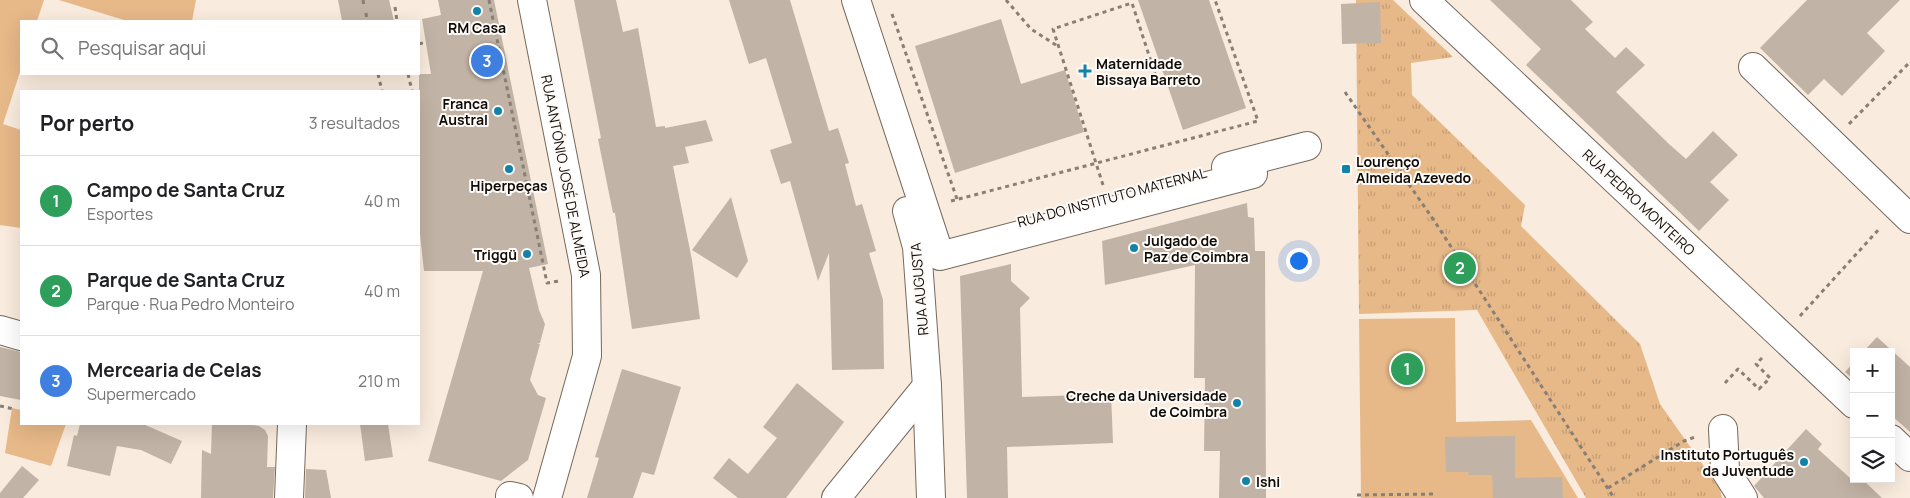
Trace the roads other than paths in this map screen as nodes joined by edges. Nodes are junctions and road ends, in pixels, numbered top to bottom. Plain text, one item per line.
1 (532, 0) edge
2 (841, 0) edge
3 (856, 0) edge
4 (1424, 0) edge
5 (1753, 67) dead end
6 (1307, 146) dead end
7 (1253, 174) dead end
8 (1904, 213) edge
9 (927, 245) junction
10 (0, 330) edge
11 (20, 336) edge
12 (927, 386) junction
13 (1850, 400) edge
14 (292, 425) edge
15 (1723, 429) dead end
16 (1895, 443) edge
17 (1910, 457) edge
18 (290, 498) edge
19 (510, 498) edge
20 (519, 498) edge
21 (547, 498) edge
22 (836, 498) edge
23 (931, 498) edge
24 (1743, 498) edge

1 - 21 street, RUA ANTÓNIO JOSÉ DE ALMEIDA
2 - 9 street, RUA AUGUSTA
3 - 9 street
4 - 13 street, RUA PEDRO MONTEIRO
5 - 8 street
6 - 9 street, RUA DO INSTITUTO MATERNAL
7 - 9 street
9 - 12 street, RUA AUGUSTA
10 - 11 street
12 - 22 street
12 - 23 street, RUA AUGUSTA
14 - 18 street
15 - 24 street
16 - 17 street
19 - 20 street

